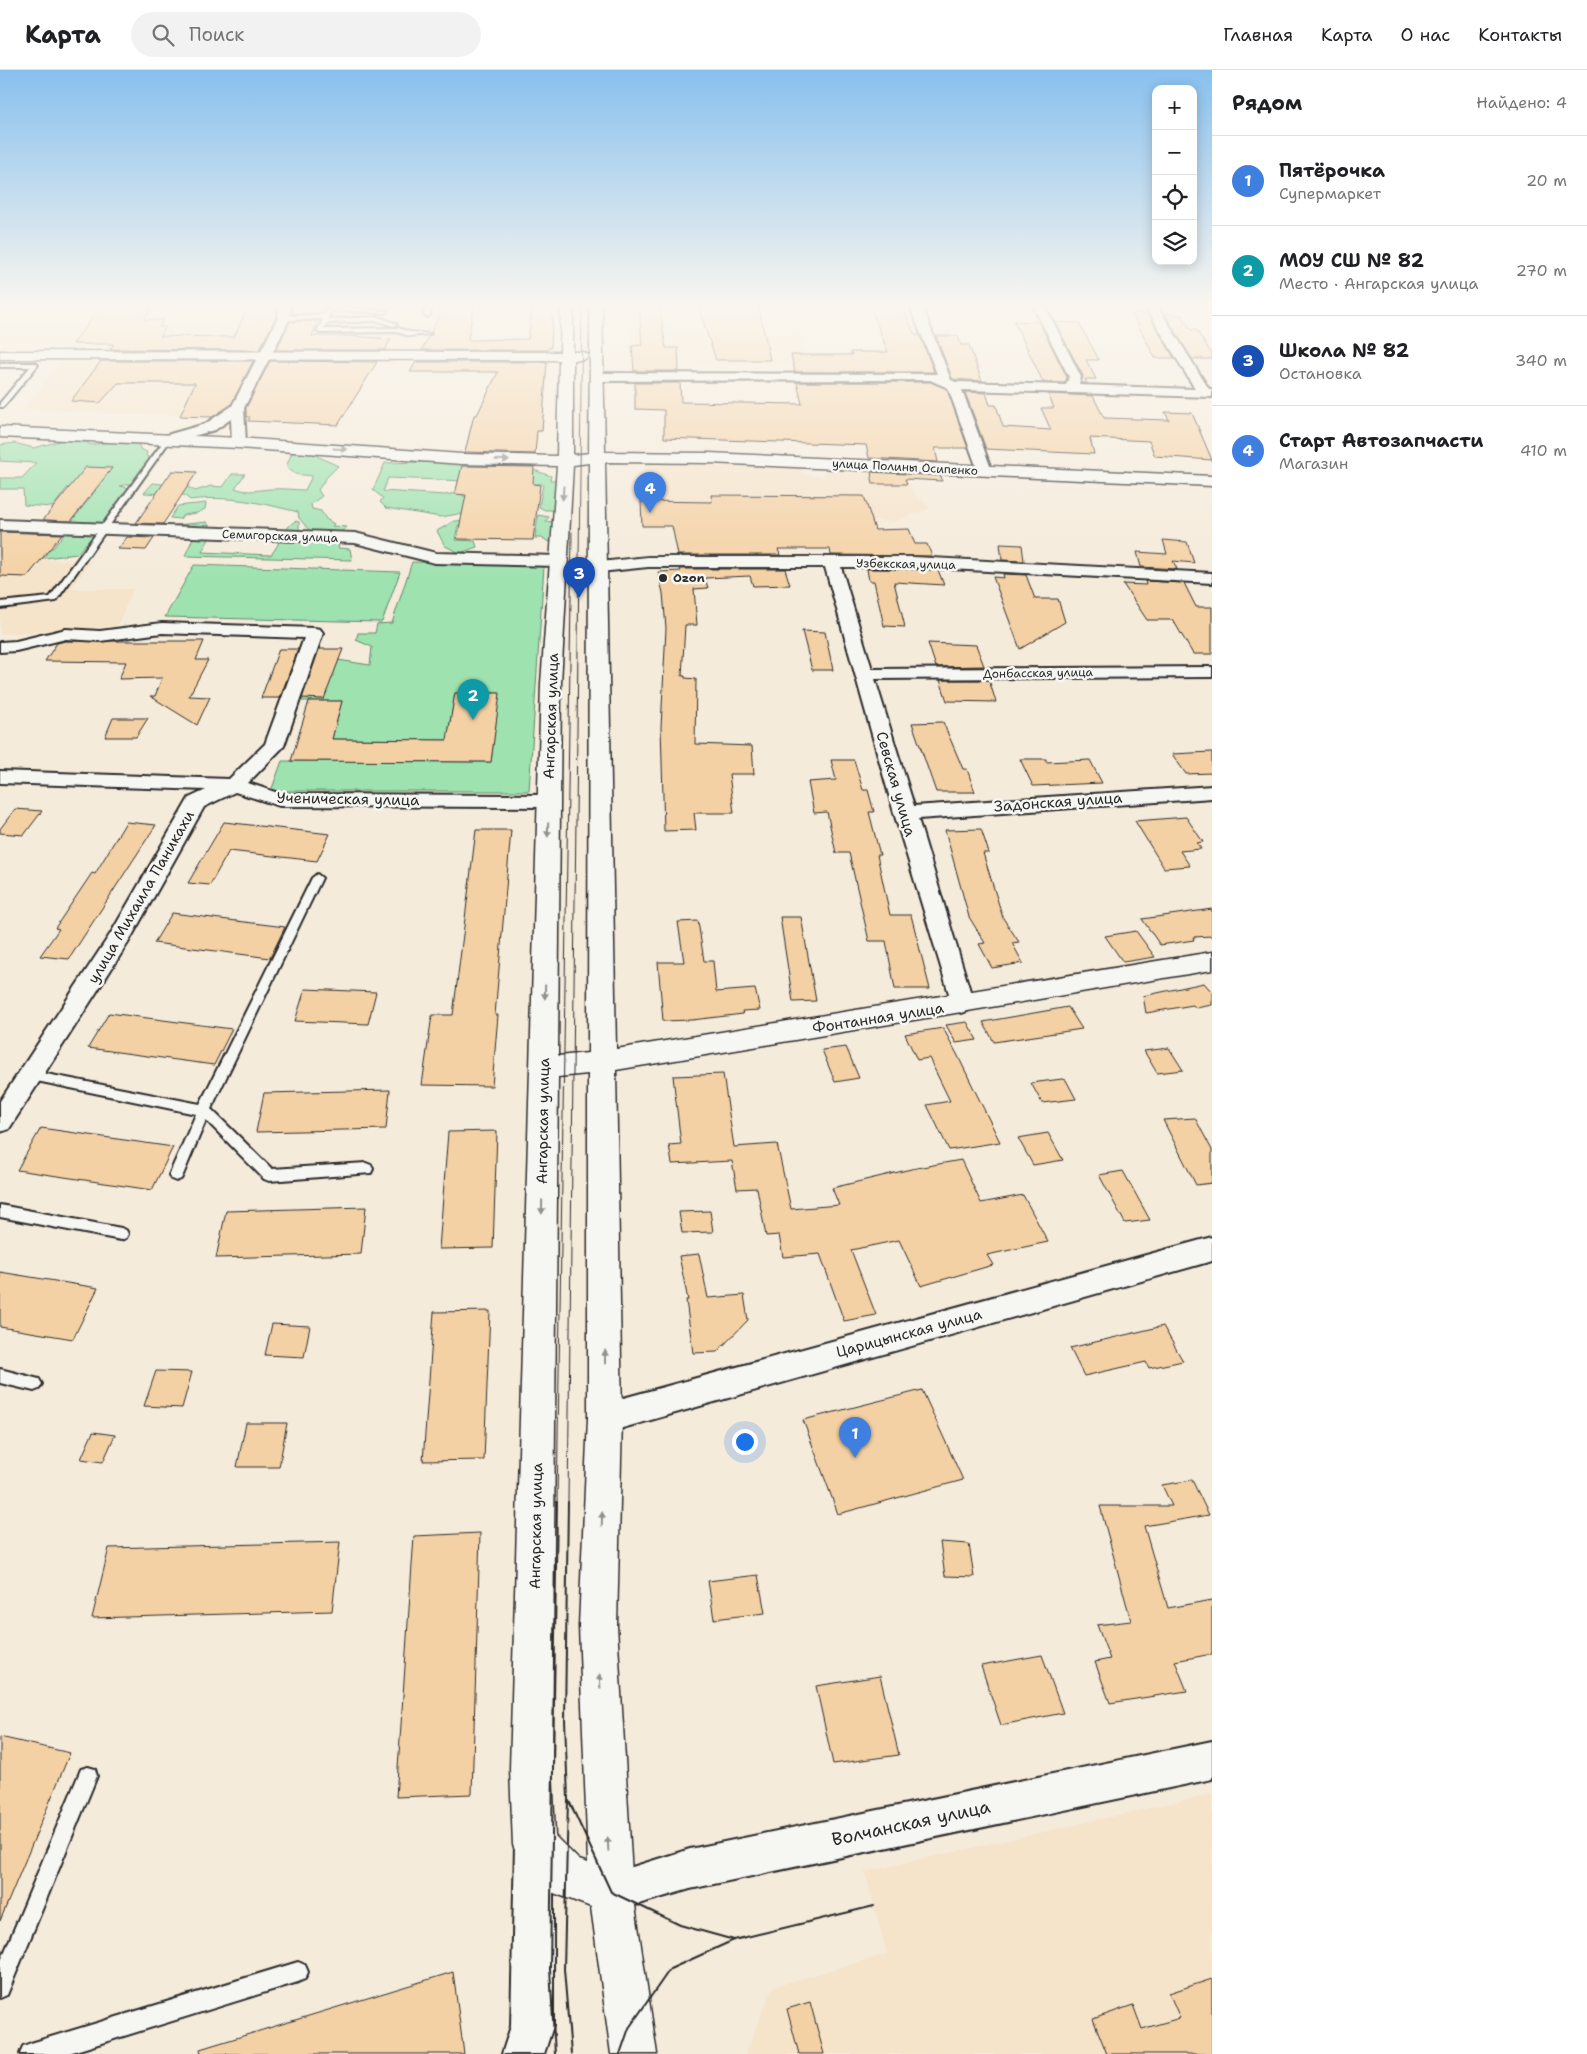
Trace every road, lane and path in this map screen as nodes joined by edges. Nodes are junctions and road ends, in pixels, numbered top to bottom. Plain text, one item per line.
1 (10, 397) edge
2 (243, 397) edge
3 (565, 397) edge
4 (598, 397) edge
5 (955, 397) edge
6 (0, 405) edge
7 (237, 408) junction
8 (0, 432) edge
9 (168, 440) junction
10 (239, 443) junction
11 (598, 457) junction
12 (565, 461) junction
13 (985, 471) junction
14 (1212, 481) edge
15 (0, 525) edge
16 (103, 530) junction
17 (558, 561) junction
18 (832, 563) junction
19 (600, 567) junction
20 (1212, 578) edge
21 (0, 605) edge
22 (0, 648) edge
23 (1212, 672) edge
24 (863, 674) junction
25 (1, 778) edge
26 (234, 785) junction
27 (1212, 792) edge
28 (549, 801) junction
29 (904, 813) junction
30 (317, 878) dead end
31 (1212, 962) edge
32 (962, 1004) junction
33 (603, 1062) junction
34 (544, 1068) junction
35 (17, 1086) edge
36 (204, 1110) junction
37 (0, 1122) edge
38 (366, 1169) dead end
39 (176, 1175) dead end
40 (0, 1211) edge
41 (121, 1234) dead end
42 (1212, 1249) edge
43 (0, 1376) edge
44 (34, 1384) dead end
45 (606, 1418) junction
46 (1212, 1760) edge
47 (88, 1776) dead end
48 (534, 1845) joint
49 (549, 1887) junction
50 (610, 1892) junction
51 (298, 1972) dead end
52 (0, 1988) edge
53 (32, 2054) edge
54 (523, 2054) edge
55 (634, 2054) edge

1 - 6 lane
2 - 7 street
3 - 12 main road, Ангарская улица
4 - 11 main road
5 - 13 street
7 - 9 street
7 - 10 street
8 - 9 main road
9 - 10 main road
9 - 16 lane
10 -> 12 main road
11 - 12 main road, улица Полины Осипенко
11 - 13 main road, улица Полины Осипенко
11 - 19 main road
12 -> 17 main road, Ангарская улица
13 - 14 main road, улица Полины Осипенко
15 - 16 street, Семигорская улица
16 - 17 street, Семигорская улица
16 - 21 lane
17 - 28 main road, Ангарская улица
18 - 19 street, Узбекская улица
18 - 20 street, Узбекская улица
18 - 24 street, Севская улица
19 - 33 main road
22 - 26 street, улица Михаила Паникахи
23 - 24 street, Донбасская улица
24 - 29 street, Севская улица
25 - 26 street, Ученическая улица
26 - 28 street, Ученическая улица
26 - 35 street, улица Михаила Паникахи
27 - 29 street, Задонская улица
28 -> 34 main road, Ангарская улица
29 - 32 street, Севская улица
30 - 36 lane
31 - 32 main road, Фонтанная улица
32 - 33 main road, Фонтанная улица
33 - 34 main road, Фонтанная улица
45 -> 33 main road
34 -> 48 main road, Ангарская улица
35 - 36 lane
35 - 37 street, улица Михаила Паникахи
36 - 38 lane
36 - 39 lane
40 - 41 lane
42 - 45 street, Царицынская улица
43 - 44 lane
50 -> 45 main road
46 - 50 street, Волчанская улица
47 - 52 lane
48 - 49 street
49 - 50 main road
49 - 54 street
50 - 55 main road
51 - 53 lane

